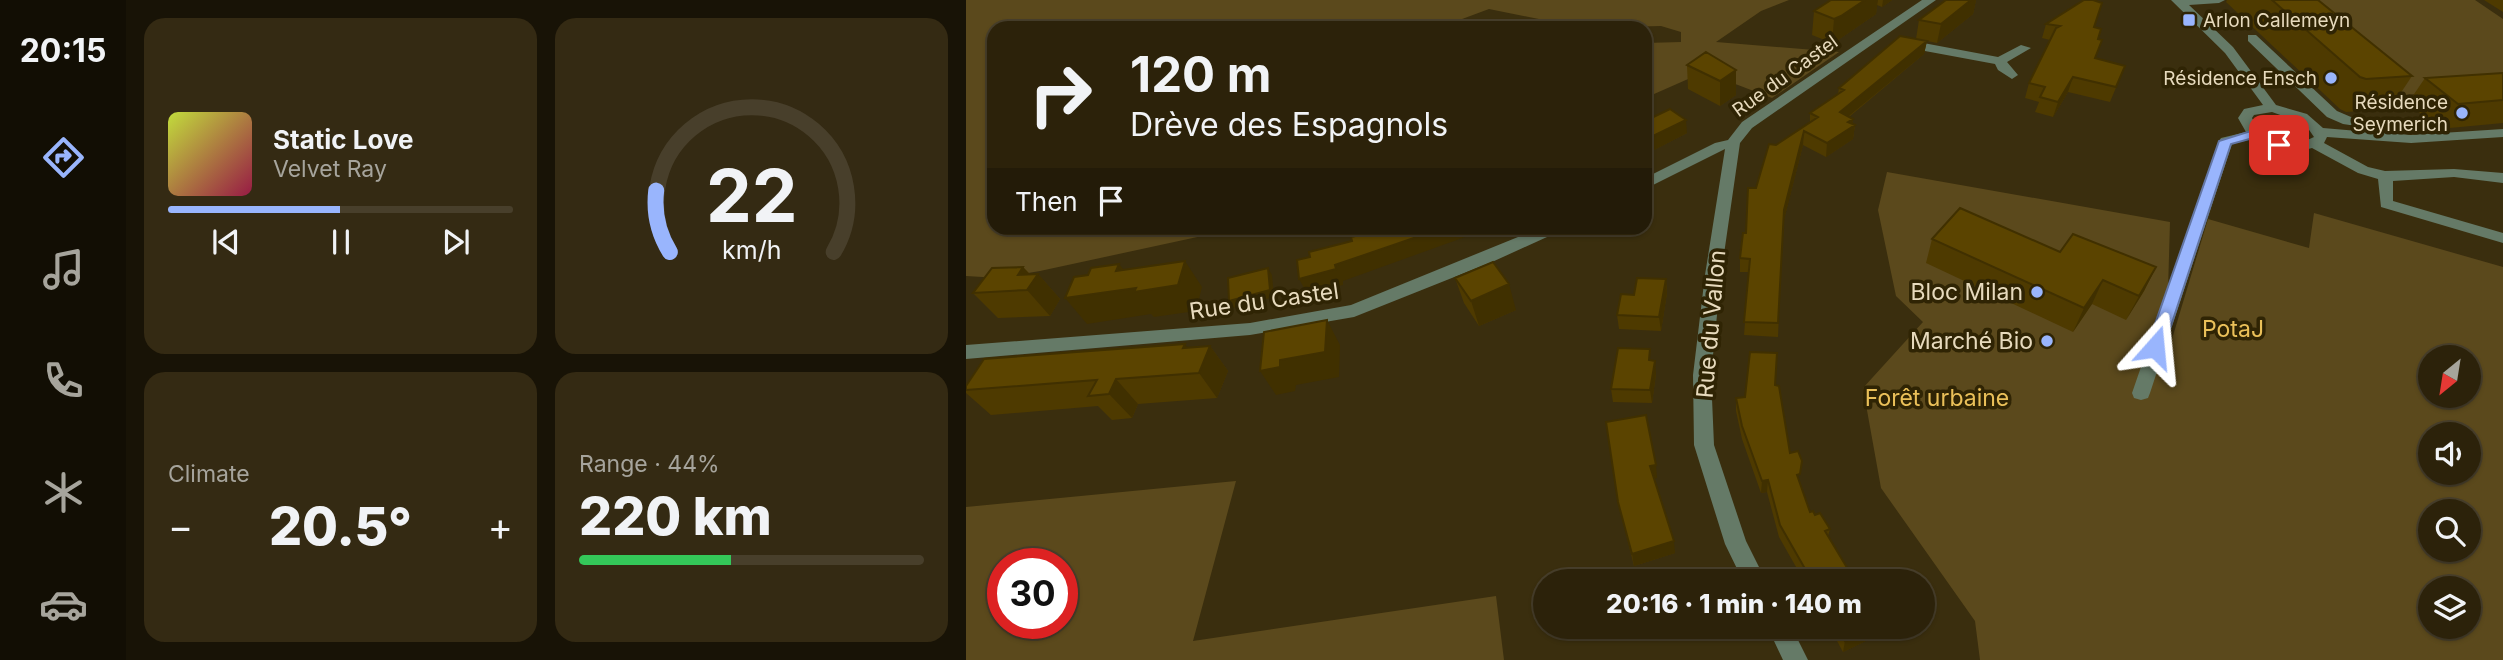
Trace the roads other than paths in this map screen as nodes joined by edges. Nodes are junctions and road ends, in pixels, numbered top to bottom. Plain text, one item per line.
1 (1930, 0) edge
2 (2219, 0) edge
3 (2179, 1) edge
4 (1874, 38) junction
5 (2252, 38) dead end
6 (2025, 48) dead end
7 (2000, 61) junction
8 (2012, 75) dead end
9 (2272, 108) junction
10 (2503, 133) edge
11 (2254, 134) junction
12 (2358, 137) junction
13 (2317, 138) junction
14 (1733, 143) junction
15 (2385, 176) junction
16 (2503, 178) edge
17 (1652, 180) edge
18 (1537, 235) edge
19 (2503, 238) edge
20 (966, 352) edge
21 (2141, 393) dead end
22 (1749, 569) edge
23 (1785, 639) edge
24 (1796, 660) edge

1 - 4 street, Rue du Castel
2 - 3 street
3 - 9 street
4 - 7 street
4 - 14 street, Rue du Castel
5 - 12 street
6 - 7 street
7 - 8 street
9 - 11 street
9 - 13 street
10 - 12 street
11 - 13 street
11 - 21 street
12 - 13 street
13 - 15 street
14 - 17 street, Rue du Castel
14 - 22 street, Rue du Vallon
15 - 16 street
15 - 19 street
18 - 20 street, Rue du Castel
23 - 24 street

